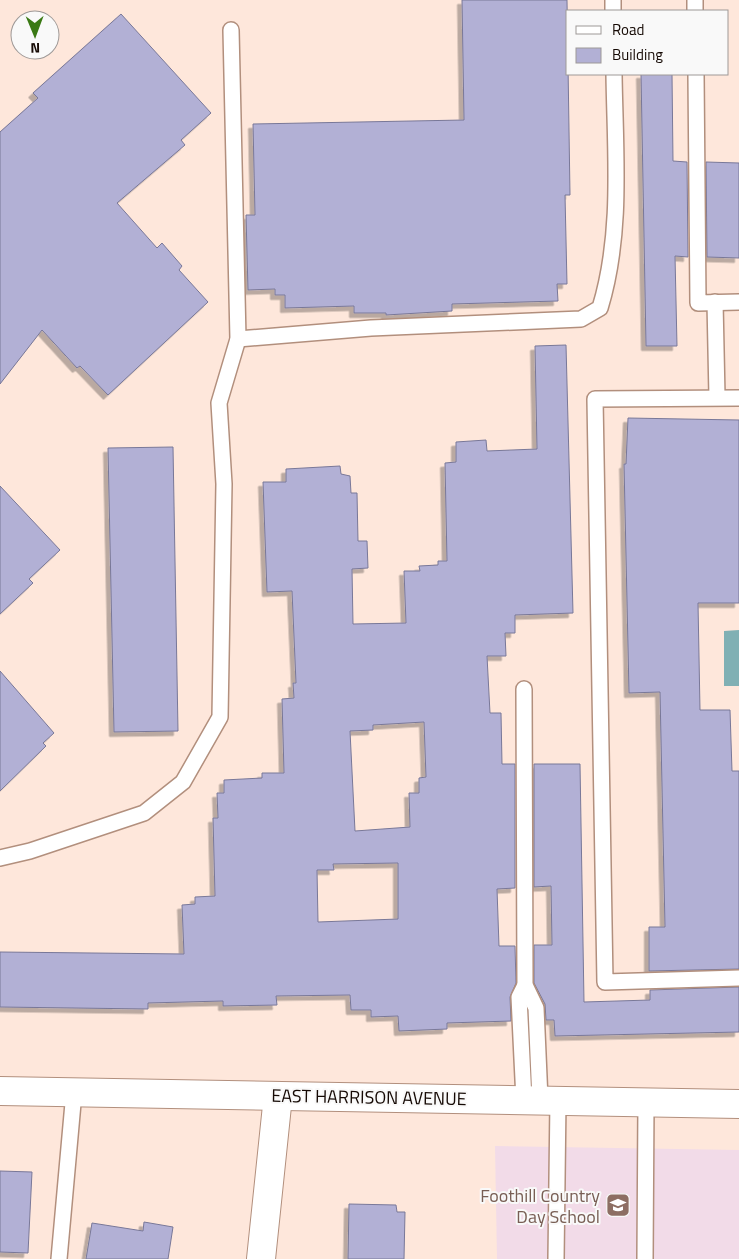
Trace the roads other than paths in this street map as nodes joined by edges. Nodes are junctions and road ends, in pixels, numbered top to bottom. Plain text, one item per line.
1 (231, 30) dead end
2 (614, 75) edge
3 (696, 75) edge
4 (715, 302) junction
5 (739, 302) edge
6 (238, 339) junction
7 (717, 397) junction
8 (739, 398) edge
9 (524, 689) dead end
10 (0, 858) edge
11 (739, 978) edge
12 (0, 1091) edge
13 (74, 1092) junction
14 (278, 1096) junction
15 (541, 1100) junction
16 (646, 1102) junction
17 (739, 1104) edge
18 (59, 1259) edge
19 (261, 1259) edge
20 (556, 1259) edge
21 (645, 1259) edge

1 - 6 lane
2 - 6 lane
3 - 4 lane
4 - 5 lane
4 - 7 lane
6 - 10 lane
7 - 8 lane
7 - 11 lane
9 - 15 lane
12 - 13 street, EAST HARRISON AVENUE
13 - 14 street, EAST HARRISON AVENUE
13 - 18 lane
14 - 15 street, EAST HARRISON AVENUE
14 - 19 street
15 - 16 street, EAST HARRISON AVENUE
15 - 20 lane
16 - 17 street, EAST HARRISON AVENUE
16 - 21 lane

